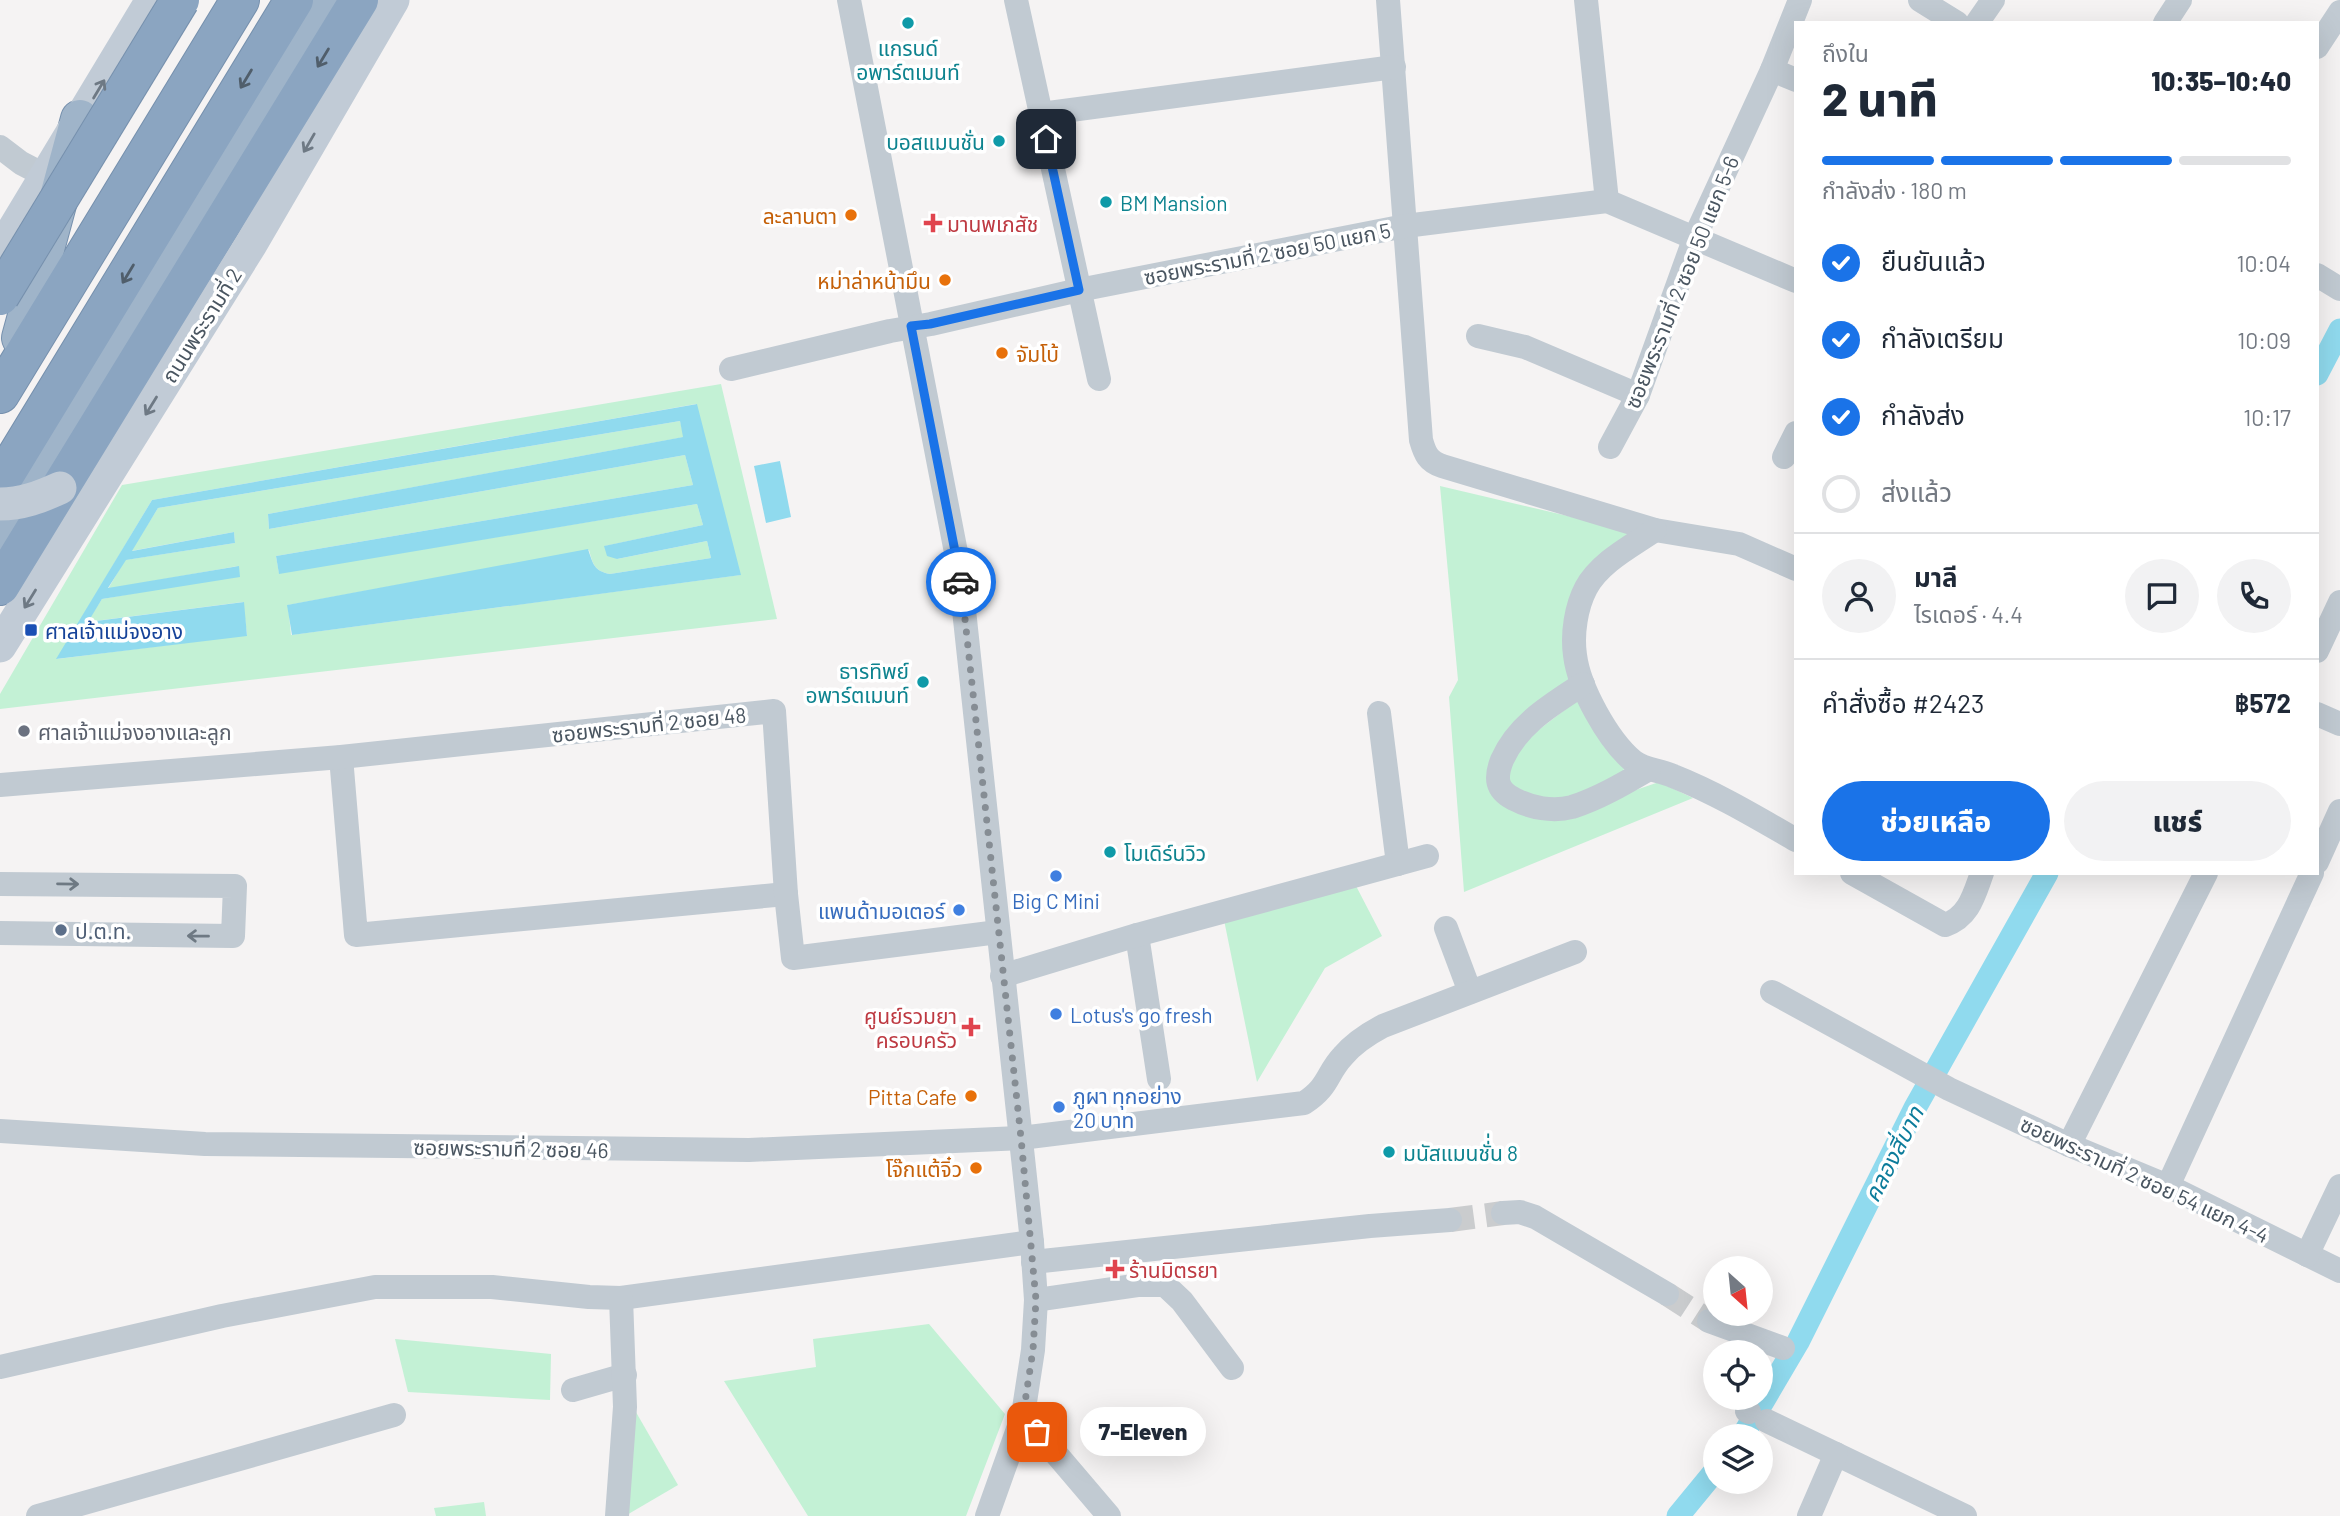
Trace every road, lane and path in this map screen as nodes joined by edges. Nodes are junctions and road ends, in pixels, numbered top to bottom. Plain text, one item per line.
1 (152, 0) edge
2 (180, 0) edge
3 (229, 0) edge
4 (240, 0) edge
5 (294, 0) edge
6 (328, 0) edge
7 (359, 0) edge
8 (393, 0) edge
9 (849, 0) edge
10 (1016, 0) edge
11 (1388, 0) edge
12 (1586, 0) edge
13 (1800, 0) edge
14 (1920, 0) edge
15 (1993, 0) edge
16 (2180, 0) edge
17 (2340, 12) edge
18 (1954, 21) edge
19 (1978, 21) edge
20 (2166, 21) edge
21 (2327, 42) edge
22 (1394, 67) junction
23 (1772, 70) junction
24 (1794, 79) edge
25 (1041, 114) junction
26 (80, 119) junction
27 (0, 147) edge
28 (22, 169) edge
29 (1607, 201) junction
30 (1405, 226) junction
31 (1695, 237) junction
32 (0, 252) edge
33 (2319, 276) edge
34 (1794, 280) edge
35 (2340, 289) edge
36 (1079, 290) junction
37 (0, 296) edge
38 (911, 326) junction
39 (1479, 336) dead end
40 (21, 338) junction
41 (732, 369) dead end
42 (0, 373) edge
43 (1099, 379) dead end
44 (0, 394) edge
45 (1638, 395) junction
46 (1794, 437) edge
47 (1610, 447) dead end
48 (1784, 457) dead end
49 (0, 483) edge
50 (60, 488) junction
51 (0, 504) edge
52 (1655, 530) junction
53 (0, 548) edge
54 (1794, 568) edge
55 (0, 586) edge
56 (2340, 602) edge
57 (0, 646) edge
58 (2319, 647) edge
59 (1583, 684) junction
60 (1379, 713) dead end
61 (2319, 715) edge
62 (2340, 724) edge
63 (341, 757) junction
64 (1649, 769) junction
65 (0, 785) edge
66 (2340, 811) edge
67 (1794, 839) edge
68 (1427, 856) dead end
69 (2319, 858) edge
70 (1398, 864) junction
71 (1856, 875) edge
72 (1981, 875) edge
73 (2205, 875) edge
74 (2311, 875) edge
75 (0, 884) edge
76 (786, 894) junction
77 (1446, 928) dead end
78 (998, 932) junction
79 (0, 933) edge
80 (1137, 935) junction
81 (1575, 952) dead end
82 (1002, 976) junction
83 (1470, 992) junction
84 (1772, 992) dead end
85 (1159, 1079) dead end
86 (0, 1131) edge
87 (1021, 1138) junction
88 (2069, 1145) junction
89 (2168, 1186) junction
90 (2340, 1186) edge
91 (1503, 1213) tunnel mouth
92 (1450, 1220) tunnel mouth
93 (1032, 1252) junction
94 (2307, 1255) junction
95 (2340, 1271) edge
96 (1667, 1294) tunnel mouth
97 (621, 1298) junction
98 (1036, 1300) junction
99 (1723, 1326) tunnel mouth
100 (1783, 1348) dead end
101 (0, 1367) edge
102 (1232, 1368) dead end
103 (625, 1375) junction
104 (573, 1390) dead end
105 (394, 1415) dead end
106 (1023, 1415) junction
107 (1754, 1415) dead end
108 (1836, 1454) junction
109 (1940, 1511) edge
110 (38, 1516) edge
111 (617, 1516) edge
112 (987, 1516) edge
113 (1109, 1516) edge
114 (1809, 1516) edge
115 (1965, 1516) edge

26 -> 1 main road
2 - 37 highway, bridge
3 - 40 highway
4 - 44 highway
5 -> 49 highway
6 - 53 highway
7 -> 50 highway
8 -> 57 main road, ถนนพระรามที่ 2
9 - 38 street
10 - 25 street
11 - 22 street
12 - 29 street
13 - 23 street, ซอยพระรามที่ 2 ซอย 50 แยก 5-6
14 - 18 street
15 - 19 street
16 - 20 street
17 - 21 street
22 - 25 street
22 - 30 street
23 - 24 street
23 - 31 street, ซอยพระรามที่ 2 ซอย 50 แยก 5-6
25 - 36 street
26 - 28 main road
26 - 40 highway
27 - 28 street
28 - 32 main road
29 - 30 street, ซอยพระรามที่ 2 ซอย 50 แยก 5
29 - 31 street, ซอยพระรามที่ 2 ซอย 50 แยก 5
30 - 36 street, ซอยพระรามที่ 2 ซอย 50 แยก 5
30 - 52 street
31 - 34 street, ซอยพระรามที่ 2 ซอย 50 แยก 5
31 - 45 street, ซอยพระรามที่ 2 ซอย 50 แยก 5-6
33 - 35 street
36 - 38 street, ซอยพระรามที่ 2 ซอย 50 แยก 5
36 - 43 street
38 - 41 street, ซอยพระรามที่ 2 ซอย 50 แยก 5
38 - 78 street
39 - 45 street
40 - 42 highway
45 - 47 street, ซอยพระรามที่ 2 ซอย 50 แยก 5-6
46 - 48 street
50 - 51 main road, bridge
50 - 55 highway
52 - 54 street
52 - 59 street
56 - 58 street
59 - 64 street
59 - 64 street
60 - 70 street
61 - 62 street
63 - 65 street, ซอยพระรามที่ 2 ซอย 48
63 - 76 street
63 - 76 street, ซอยพระรามที่ 2 ซอย 48
64 - 67 street
66 - 69 street
68 - 70 street
70 - 80 street
71 - 72 street
73 - 88 street
74 - 89 street
75 -> 79 street
76 - 78 street, ซอยพระรามที่ 2 ซอย 48
77 - 83 street
78 - 82 street
80 - 82 street
80 - 85 street
81 - 83 street, ซอยพระรามที่ 2 ซอย 46
82 - 87 street
83 - 87 street, ซอยพระรามที่ 2 ซอย 46
84 - 88 street, ซอยพระรามที่ 2 ซอย 54 แยก 4-4
86 - 87 street, ซอยพระรามที่ 2 ซอย 46
87 - 93 street
88 - 89 street, ซอยพระรามที่ 2 ซอย 54 แยก 4-4
89 - 94 street, ซอยพระรามที่ 2 ซอย 54 แยก 4-4
90 - 94 street
91 - 96 street
92 - 93 street
93 - 97 street
93 - 98 street
94 - 95 street, ซอยพระรามที่ 2 ซอย 54 แยก 4-4
97 - 101 street
97 - 103 street
98 - 102 street
98 - 106 street
99 - 100 street
103 - 104 street
103 - 111 street
105 - 110 street
106 - 112 street
106 - 113 street
107 - 108 street
108 - 109 street
108 - 114 street
109 - 115 street

